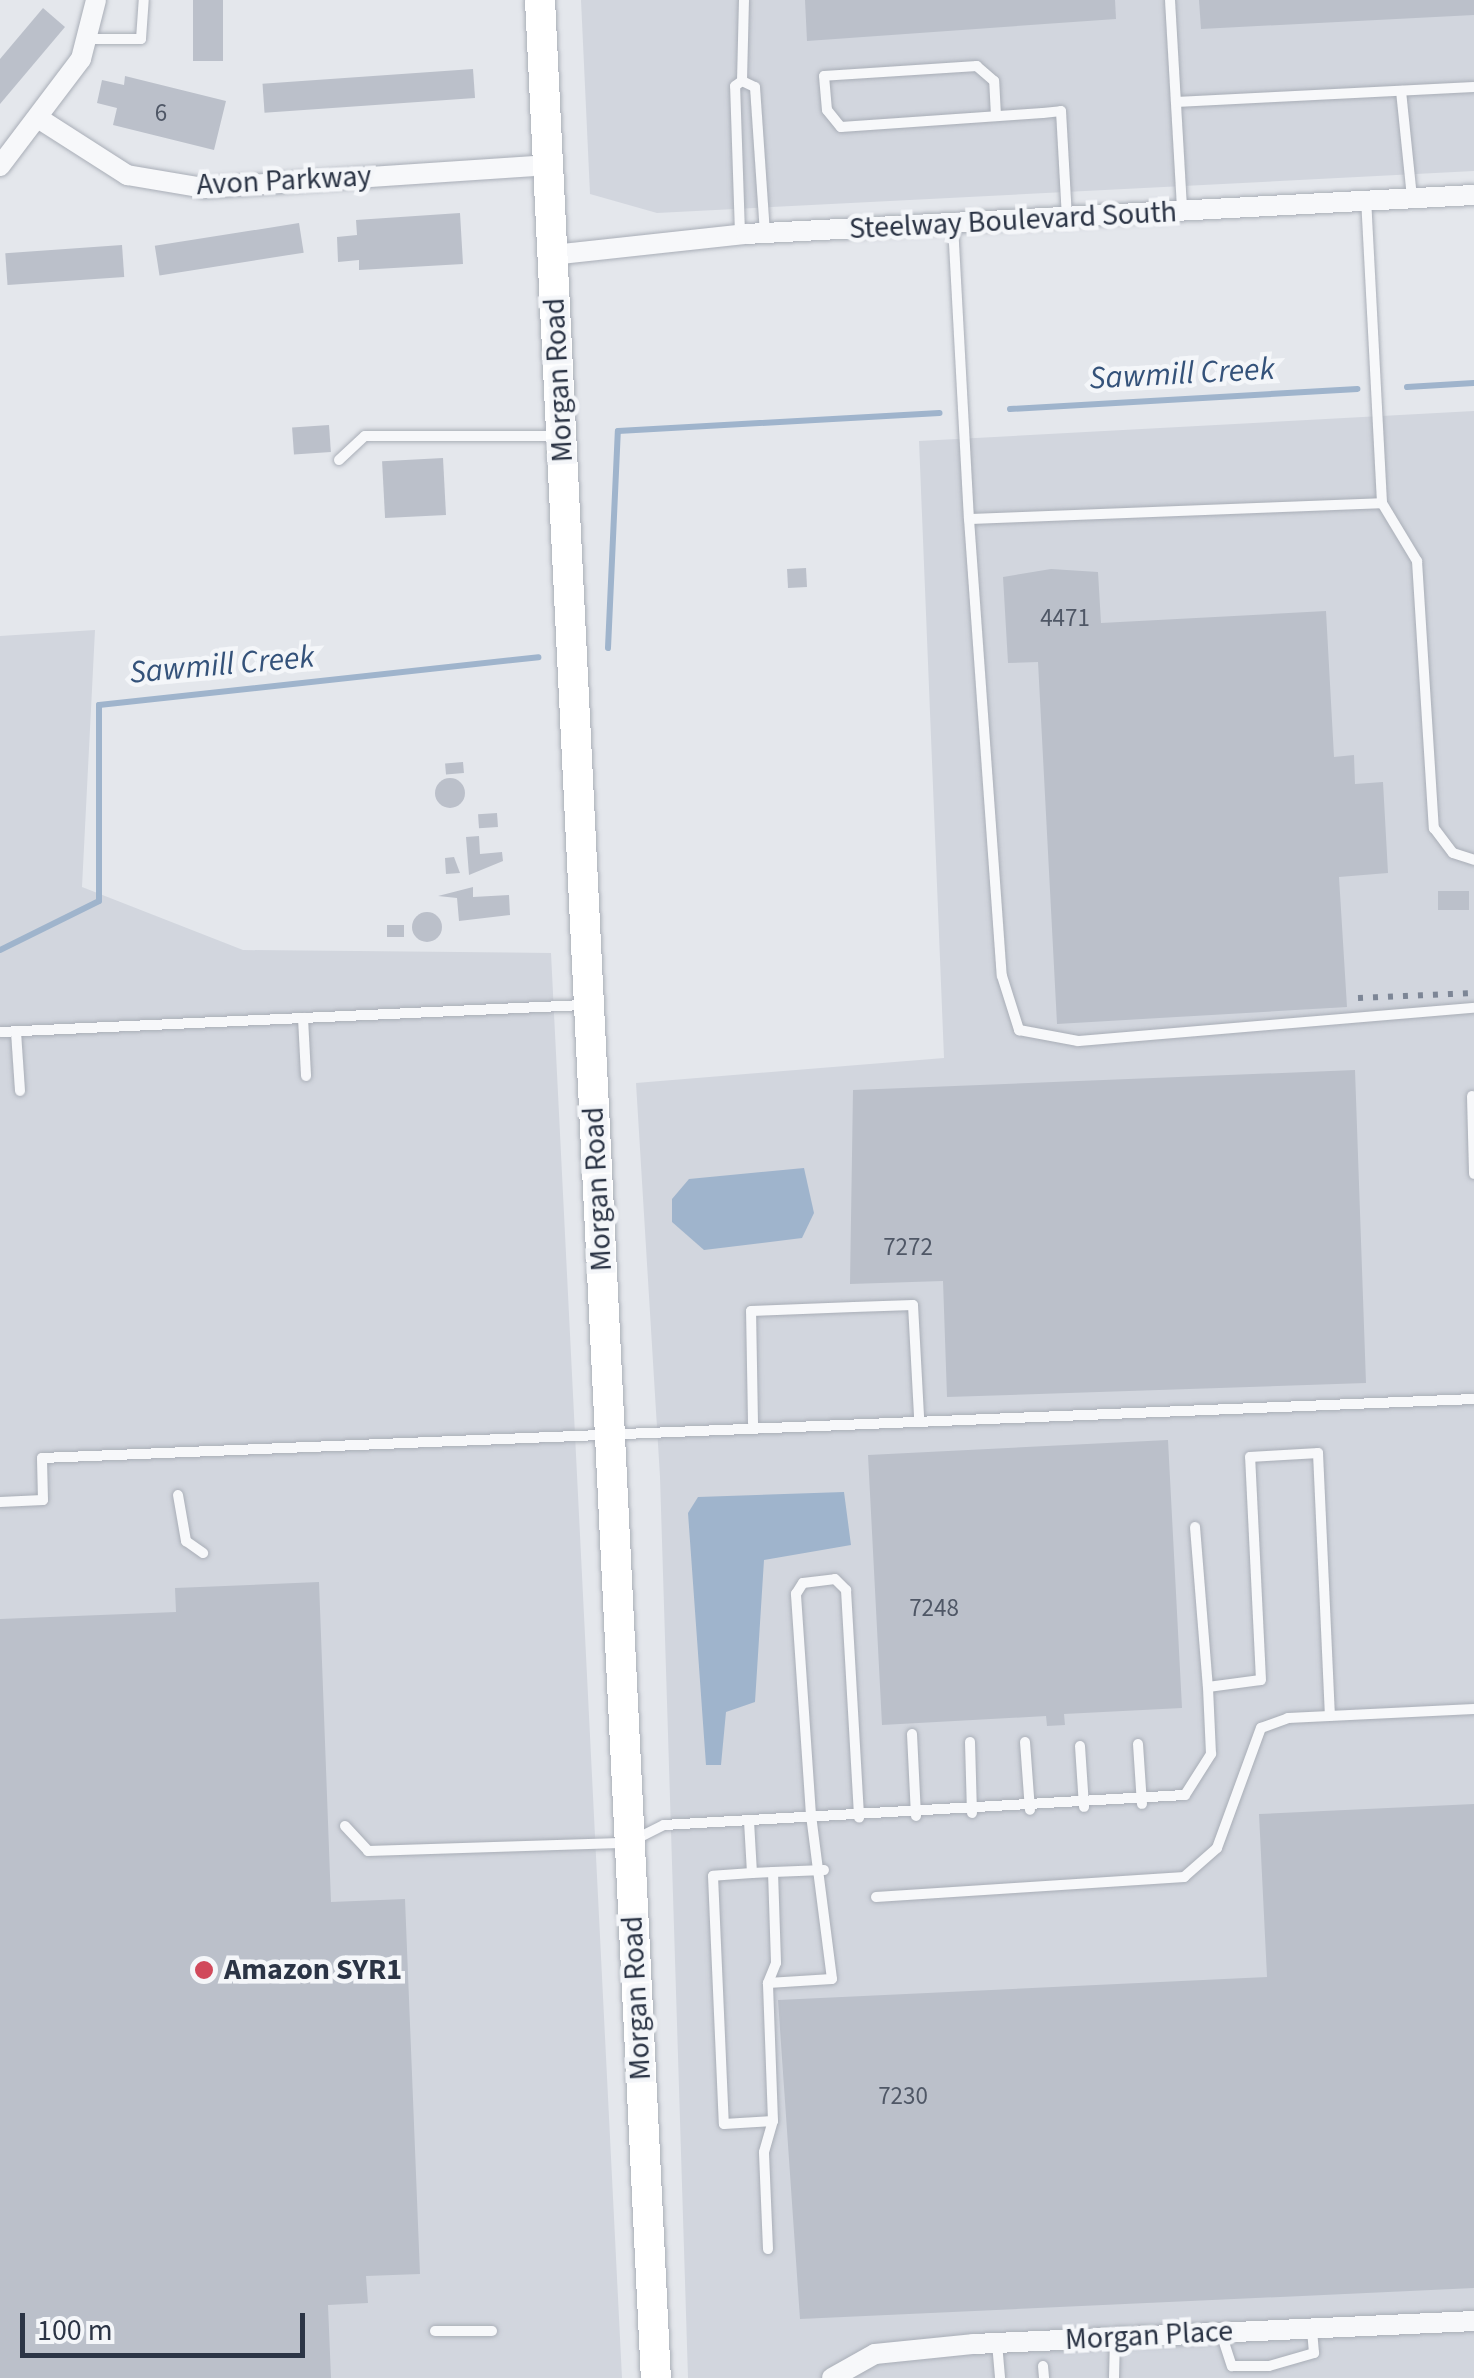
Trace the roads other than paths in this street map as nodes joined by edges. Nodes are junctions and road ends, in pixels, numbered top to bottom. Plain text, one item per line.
1 (96, 0) edge
2 (144, 0) edge
3 (540, 0) edge
4 (744, 0) edge
5 (1170, 0) edge
6 (89, 39) junction
7 (742, 81) junction
8 (1474, 87) edge
9 (1401, 91) junction
10 (1176, 102) junction
11 (996, 116) junction
12 (38, 118) junction
13 (547, 165) junction
14 (0, 166) edge
15 (1474, 195) edge
16 (1412, 198) junction
17 (1366, 201) junction
18 (1182, 212) junction
19 (1067, 219) junction
20 (953, 226) junction
21 (765, 233) junction
22 (740, 235) junction
23 (552, 255) junction
24 (562, 436) junction
25 (339, 460) dead end
26 (1382, 503) junction
27 (969, 519) junction
28 (1474, 860) edge
29 (590, 1005) junction
30 (1474, 1008) edge
31 (303, 1018) junction
32 (0, 1032) edge
33 (16, 1032) junction
34 (306, 1076) dead end
35 (20, 1091) dead end
36 (1472, 1096) dead end
37 (1474, 1174) edge
38 (1474, 1398) edge
39 (919, 1417) junction
40 (753, 1423) junction
41 (609, 1432) junction
42 (178, 1495) dead end
43 (0, 1502) edge
44 (1195, 1527) dead end
45 (203, 1553) dead end
46 (1208, 1686) junction
47 (1474, 1709) edge
48 (1330, 1716) junction
49 (912, 1734) dead end
50 (970, 1742) dead end
51 (1026, 1742) dead end
52 (1138, 1744) dead end
53 (1080, 1746) dead end
54 (1142, 1804) junction
55 (1084, 1807) junction
56 (1030, 1810) junction
57 (972, 1812) junction
58 (810, 1816) junction
59 (916, 1816) junction
60 (859, 1818) junction
61 (749, 1821) junction
62 (345, 1826) dead end
63 (628, 1843) junction
64 (824, 1870) junction
65 (773, 1872) junction
66 (752, 1874) junction
67 (876, 1897) dead end
68 (768, 1983) junction
69 (773, 2121) junction
70 (768, 2249) dead end
71 (1474, 2320) edge
72 (1312, 2328) junction
73 (435, 2331) dead end
74 (492, 2331) dead end
75 (1221, 2332) junction
76 (1115, 2338) junction
77 (997, 2343) junction
78 (656, 2378) edge
79 (832, 2378) edge
80 (1000, 2378) edge
81 (1114, 2378) edge

1 - 6 street
2 - 6 lane
3 - 13 street, Morgan Road
4 - 7 lane
5 - 10 lane
6 - 12 street
7 - 21 lane
7 - 22 lane
8 - 9 lane
9 - 10 lane
9 - 16 lane
10 - 18 lane
11 - 11 lane
11 - 19 lane
12 - 13 street, Avon Parkway
12 - 14 street
13 - 23 street, Morgan Road
15 - 16 street, Steelway Boulevard South
16 - 17 street, Steelway Boulevard South
17 - 18 street, Steelway Boulevard South
17 - 26 lane
18 - 19 street, Steelway Boulevard South
19 - 20 street, Steelway Boulevard South
20 - 21 street, Steelway Boulevard South
20 - 27 lane
21 - 22 street, Steelway Boulevard South
22 - 23 street, Steelway Boulevard South
23 - 24 street, Morgan Road
24 - 25 lane
24 - 29 street, Morgan Road
26 - 27 lane
26 - 28 lane
27 - 30 lane
29 - 31 lane
29 - 41 street, Morgan Road
31 - 33 lane
31 - 34 lane
32 - 33 lane
33 - 35 lane
36 - 37 lane
38 - 39 lane
39 - 40 lane
39 - 40 lane
40 - 41 lane
41 - 43 lane
41 - 63 street, Morgan Road
42 - 45 lane
44 - 46 lane
46 - 48 lane
46 - 54 lane
47 - 48 lane
48 - 67 lane
49 - 59 lane
50 - 57 lane
51 - 56 lane
52 - 54 lane
53 - 55 lane
54 - 55 lane
55 - 56 lane
56 - 57 lane
57 - 59 lane
58 - 60 lane
58 - 60 lane
58 - 61 lane
58 - 64 lane
59 - 60 lane
61 - 63 lane
61 - 66 lane
62 - 63 lane
63 - 78 street, Morgan Road
64 - 65 lane
64 - 68 lane
65 - 66 lane
65 - 68 lane
66 - 69 lane
68 - 69 lane
69 - 70 lane
71 - 72 street, Morgan Place
72 - 75 street, Morgan Place
72 - 75 lane
73 - 74 lane
75 - 76 street, Morgan Place
76 - 77 street, Morgan Place
76 - 81 lane
77 - 79 street, Morgan Place
77 - 80 lane

